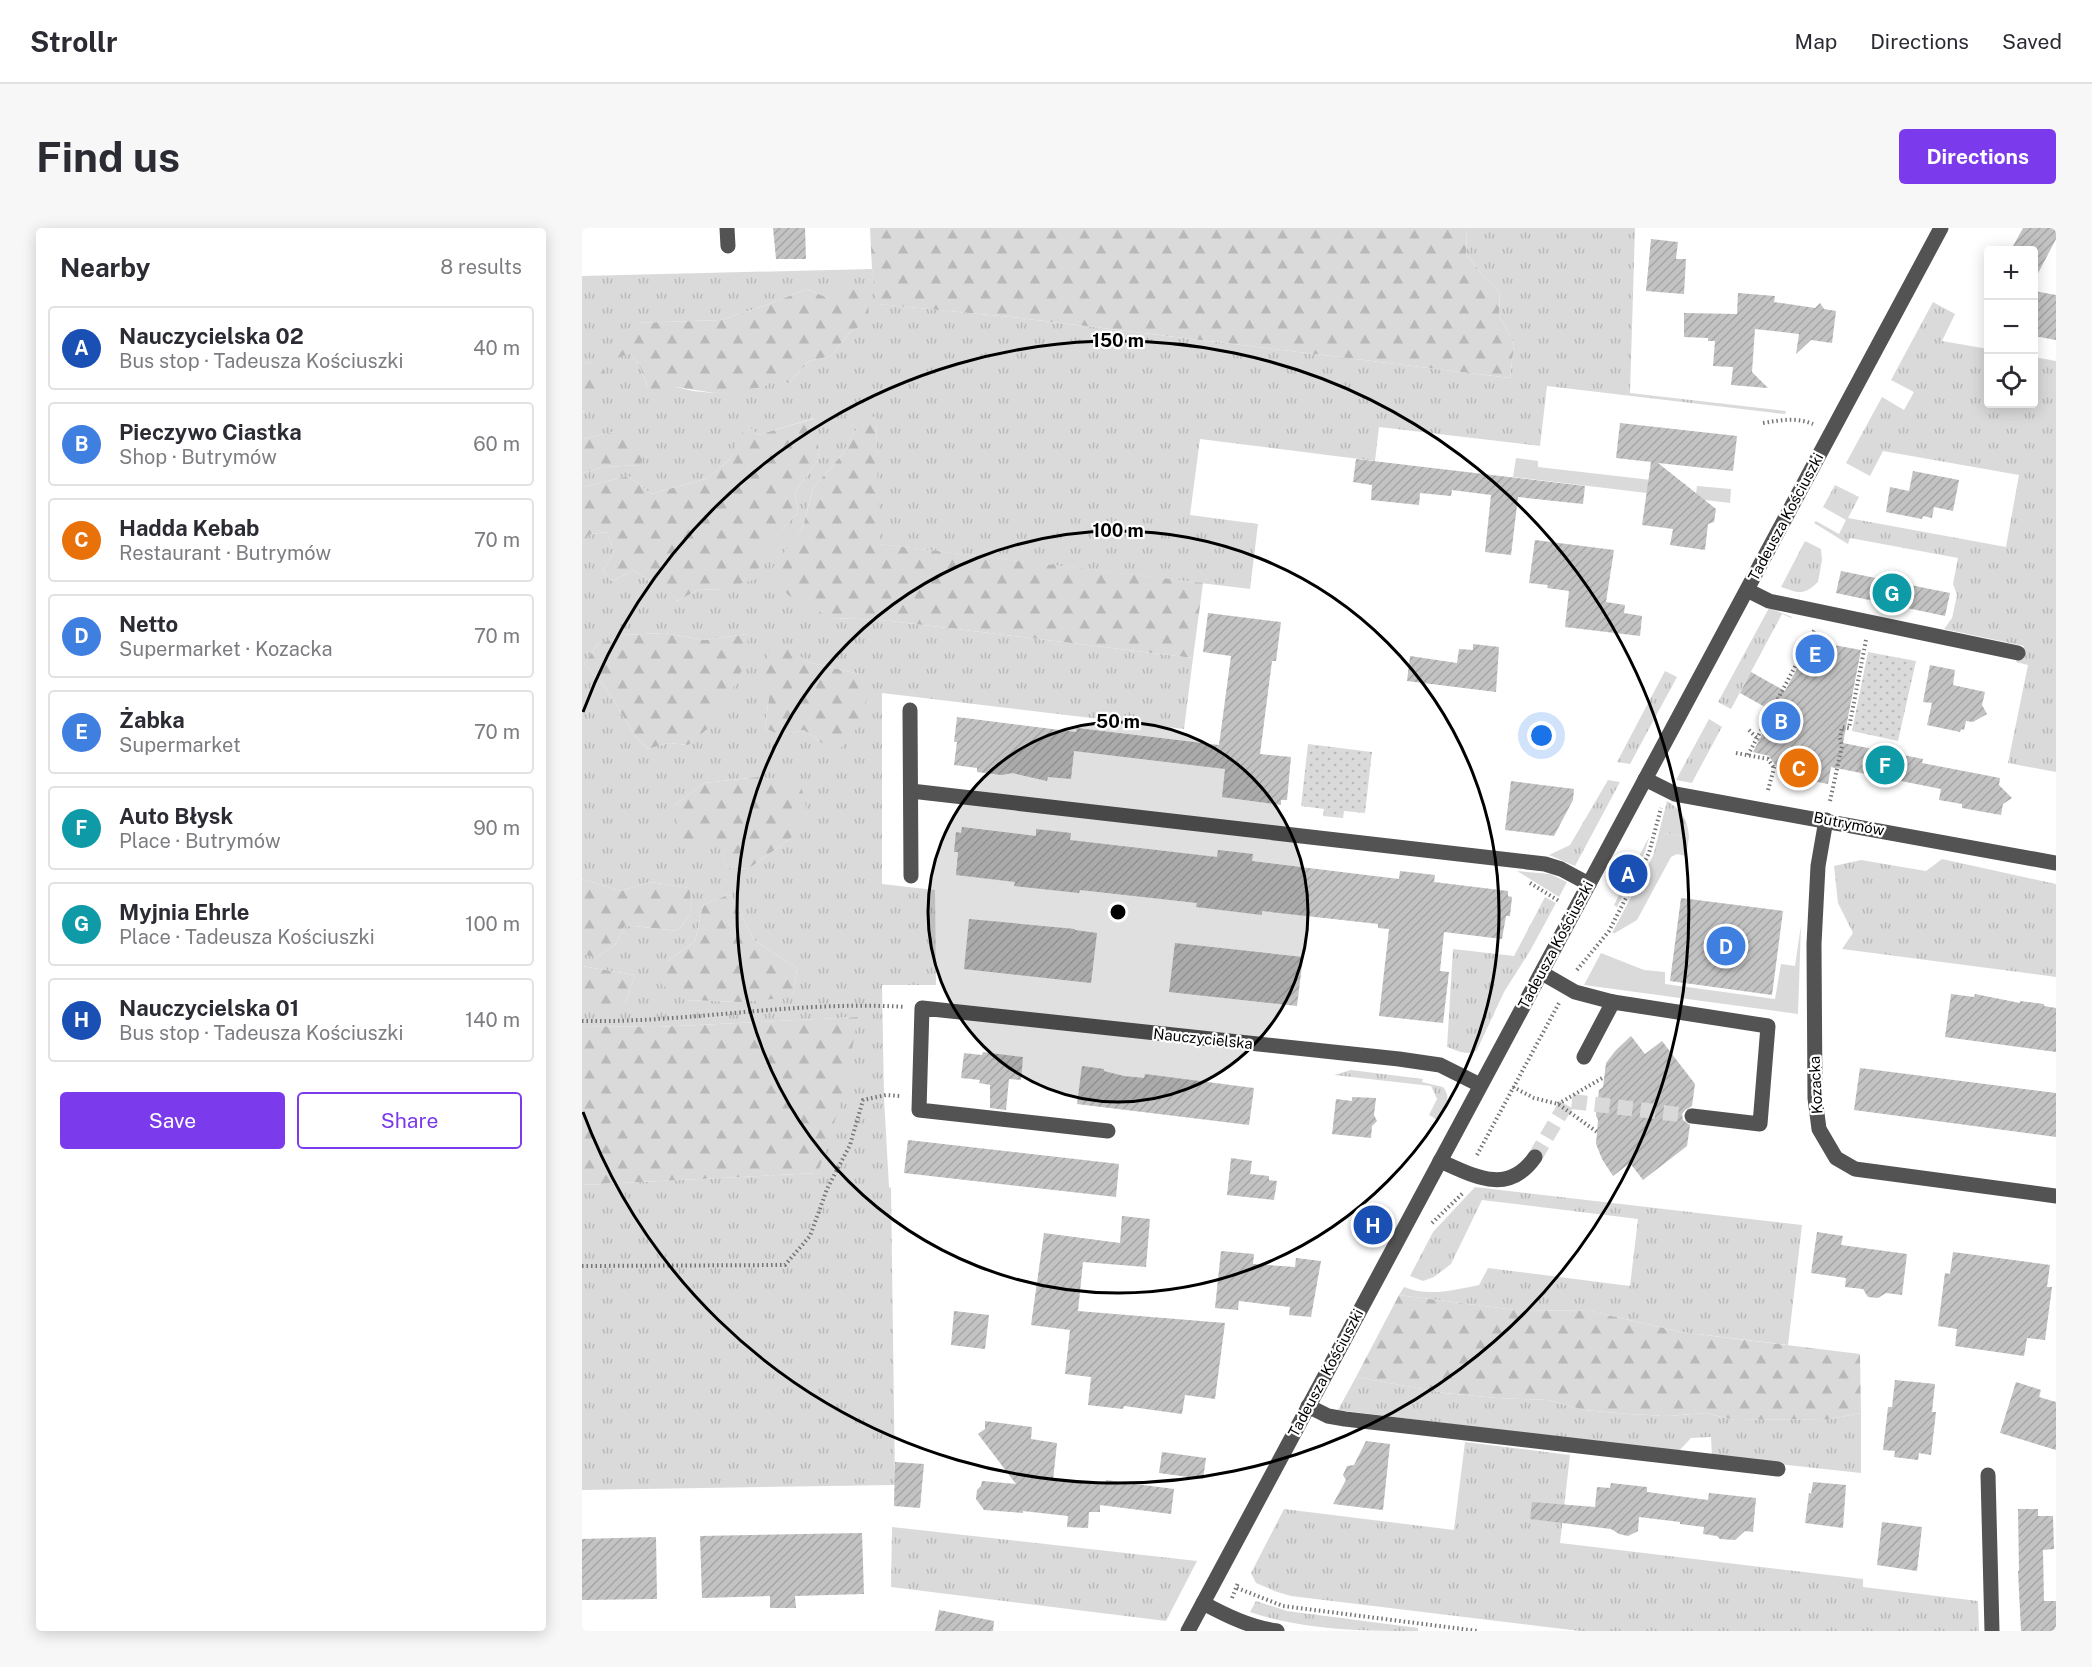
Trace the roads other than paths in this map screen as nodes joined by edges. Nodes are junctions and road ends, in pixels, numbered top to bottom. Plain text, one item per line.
1 (727, 228) edge
2 (1941, 228) edge
3 (728, 246) dead end
4 (1747, 590) junction
5 (2018, 653) dead end
6 (910, 710) dead end
7 (1645, 779) junction
8 (911, 791) junction
9 (1826, 820) junction
10 (2056, 863) edge
11 (911, 876) dead end
12 (1589, 884) junction
13 (1542, 972) junction
14 (1613, 1002) junction
15 (1584, 1057) dead end
16 (1480, 1085) junction
17 (1692, 1116) tunnel mouth
18 (1108, 1131) dead end
19 (1534, 1157) tunnel mouth
20 (1440, 1161) junction
21 (2056, 1196) edge
22 (1308, 1406) junction
23 (1778, 1469) dead end
24 (1988, 1475) dead end
25 (1203, 1603) junction
26 (1188, 1631) edge
27 (1277, 1631) edge
28 (1992, 1631) edge

1 - 3 street
2 - 4 street, Tadeusza Kościuszki
4 - 5 street
4 - 7 street, Tadeusza Kościuszki
6 - 8 street
7 - 9 street, Butrymów
7 - 12 street, Tadeusza Kościuszki
8 - 11 street
8 - 12 street
9 - 10 street, Butrymów
9 - 21 street, Kozacka
12 - 13 street, Tadeusza Kościuszki
13 - 14 street
13 - 16 street, Tadeusza Kościuszki
14 - 15 street
14 - 17 street
16 - 18 street, Nauczycielska
16 - 20 street, Tadeusza Kościuszki
19 - 20 street
20 - 22 street, Tadeusza Kościuszki
22 - 23 street
22 - 25 street, Tadeusza Kościuszki
24 - 28 street
25 - 26 street, Tadeusza Kościuszki
25 - 27 street

